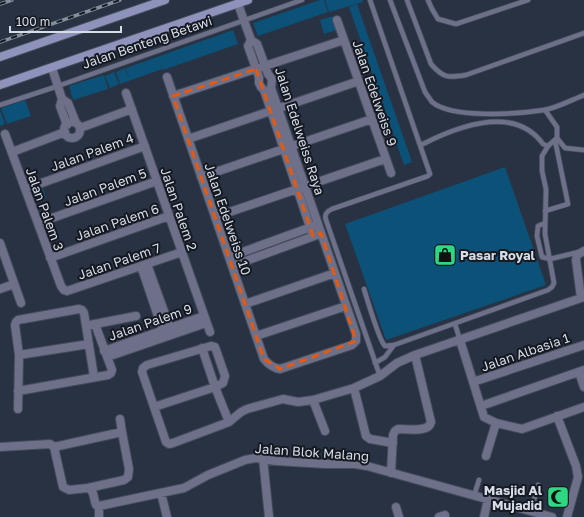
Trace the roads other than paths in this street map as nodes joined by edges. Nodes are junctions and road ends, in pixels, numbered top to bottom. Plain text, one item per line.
1 (165, 0) edge
2 (248, 0) edge
3 (302, 0) edge
4 (370, 0) edge
5 (390, 0) edge
6 (407, 0) edge
7 (428, 0) edge
8 (528, 0) edge
9 (238, 4) junction
10 (337, 20) dead end
11 (244, 21) junction
12 (584, 33) edge
13 (251, 40) junction
14 (344, 40) junction
15 (0, 57) edge
16 (266, 66) junction
17 (52, 68) junction
18 (256, 69) junction
19 (167, 77) dead end
20 (359, 81) junction
21 (0, 85) edge
22 (58, 86) junction
23 (126, 93) dead end
24 (584, 95) edge
25 (173, 96) junction
26 (62, 99) junction
27 (0, 105) edge
28 (132, 109) junction
29 (274, 110) junction
30 (545, 110) junction
31 (372, 118) junction
32 (78, 125) junction
33 (66, 129) junction
34 (5, 134) dead end
35 (188, 139) junction
36 (556, 139) junction
37 (420, 145) junction
38 (145, 146) junction
39 (548, 146) junction
40 (287, 148) junction
41 (584, 150) edge
42 (12, 152) junction
43 (386, 159) junction
44 (391, 174) dead end
45 (201, 177) junction
46 (157, 181) junction
47 (305, 186) junction
48 (25, 189) junction
49 (297, 189) junction
50 (545, 211) junction
51 (169, 216) junction
52 (215, 217) junction
53 (545, 222) junction
54 (38, 223) junction
55 (318, 224) junction
56 (310, 227) junction
57 (321, 233) junction
58 (313, 236) junction
59 (0, 245) edge
60 (582, 251) edge
61 (182, 252) junction
62 (229, 257) junction
63 (50, 258) junction
64 (550, 259) junction
65 (144, 265) junction
66 (232, 266) junction
67 (335, 273) junction
68 (14, 284) junction
69 (0, 289) edge
70 (364, 289) dead end
71 (64, 290) joint
72 (583, 297) edge
73 (21, 303) dead end
74 (245, 304) junction
75 (346, 306) junction
76 (136, 316) dead end
77 (205, 320) junction
78 (455, 324) junction
79 (90, 325) junction
80 (166, 329) junction
81 (210, 332) dead end
82 (256, 336) junction
83 (460, 340) junction
84 (89, 344) junction
85 (394, 345) junction
86 (584, 345) edge
87 (202, 348) junction
88 (106, 354) junction
89 (19, 355) junction
90 (415, 355) junction
91 (375, 363) junction
92 (271, 366) joint
93 (581, 371) edge
94 (380, 376) junction
95 (94, 377) junction
96 (473, 382) junction
97 (215, 387) junction
98 (584, 387) edge
99 (354, 388) junction
100 (18, 391) junction
101 (313, 400) junction
102 (481, 406) junction
103 (154, 407) junction
104 (584, 407) edge
105 (18, 409) dead end
106 (557, 416) junction
107 (120, 419) dead end
108 (229, 422) junction
109 (493, 422) junction
110 (325, 431) dead end
111 (122, 432) junction
112 (393, 443) junction
113 (0, 447) edge
114 (54, 447) junction
115 (486, 456) dead end
116 (263, 458) junction
117 (391, 473) junction
118 (479, 480) dead end
119 (538, 485) dead end
120 (88, 488) junction
121 (161, 493) junction
122 (474, 496) junction
123 (488, 500) junction
124 (99, 506) junction
125 (396, 507) dead end
126 (531, 511) junction
127 (100, 517) edge
128 (167, 517) edge
129 (269, 517) edge
130 (400, 517) edge
131 (484, 517) edge
132 (552, 517) edge
133 (567, 517) edge

1 - 15 main road
2 - 9 main road, Jalan Benteng Betawi
3 - 11 lane, Jalan Benteng Betawi
4 - 37 lane
5 - 30 lane
6 - 12 lane
7 - 8 lane
9 - 11 street, Jalan Edelweiss Raya
9 - 17 main road, Jalan Benteng Betawi
10 - 14 street, Jalan Edelweiss 9
11 - 13 street, Jalan Edelweiss Raya
11 - 22 lane, Jalan Benteng Betawi
13 - 16 street, Jalan Edelweiss Raya
13 - 18 street, Jalan Edelweiss Raya
14 - 16 street
14 - 20 street, Jalan Edelweiss 9
16 - 18 street
16 - 29 street, Jalan Edelweiss Raya
17 - 21 main road, Jalan Benteng Betawi
17 - 22 street
18 - 25 street
18 - 29 street, Jalan Edelweiss Raya
19 - 25 street, Jalan Edelweiss 10
20 - 29 street
20 - 31 street, Jalan Edelweiss 9
22 - 26 street
22 - 27 lane, Jalan Benteng Betawi
23 - 28 street, Jalan Palem 2
24 - 30 lane
25 - 35 street, Jalan Edelweiss 10
26 - 32 street
26 - 33 street
28 - 32 street
28 - 38 street, Jalan Palem 2
29 - 35 street
29 - 40 street, Jalan Edelweiss Raya
30 - 36 lane
31 - 40 street
31 - 43 street, Jalan Edelweiss 9
32 - 33 street
32 - 33 street
33 - 42 street
34 - 42 street, Jalan Palem 3
35 - 45 street, Jalan Edelweiss 10
36 - 39 lane
36 - 41 lane
36 - 50 lane
37 - 39 lane
37 - 91 lane
38 - 46 street, Jalan Palem 2
38 - 48 street, Jalan Palem 4
39 - 50 lane
40 - 45 street
40 - 47 street, Jalan Edelweiss Raya
40 - 49 street, Jalan Edelweiss Raya
42 - 48 street, Jalan Palem 3
43 - 44 street, Jalan Edelweiss 9
43 - 47 street
45 - 52 street, Jalan Edelweiss 10
46 - 51 street, Jalan Palem 2
46 - 54 street, Jalan Palem 5
47 - 49 street
47 - 55 street, Jalan Edelweiss Raya
48 - 54 street, Jalan Palem 3
49 - 52 street
49 - 56 street, Jalan Edelweiss Raya
50 - 53 lane
51 - 61 street, Jalan Palem 2
51 - 63 street, Jalan Palem 6
52 - 62 street, Jalan Edelweiss 10
53 - 64 lane
53 - 64 lane
54 - 63 street, Jalan Palem 3
55 - 56 street
55 - 57 street, Jalan Edelweiss Raya
56 - 58 street, Jalan Edelweiss Raya
56 - 62 street
57 - 58 street
57 - 67 street, Jalan Edelweiss Raya
58 - 66 street
59 - 68 street
60 - 64 lane
60 - 72 street
61 - 65 street, Jalan Palem 7
61 - 77 street, Jalan Palem 2
62 - 66 street, Jalan Edelweiss 10
63 - 71 street, Jalan Palem 3
64 - 78 lane
65 - 71 street, Jalan Palem 7
65 - 80 street
66 - 74 street, Jalan Edelweiss 10
67 - 74 street
67 - 75 street, Jalan Edelweiss Raya
68 - 69 street
68 - 73 street
70 - 85 lane
72 - 83 street
74 - 82 street, Jalan Edelweiss 10
75 - 82 street
75 - 92 street, Jalan Edelweiss Raya
76 - 79 street
77 - 80 street, Jalan Palem 9
77 - 81 street, Jalan Palem 2
77 - 88 street, Jalan Palem 9
78 - 83 lane
78 - 85 lane
79 - 84 street
79 - 88 street
79 - 89 street
80 - 88 street, Jalan Palem 9
82 - 92 street, Jalan Edelweiss 10
83 - 90 street
83 - 96 street
84 - 89 street
84 - 95 street
85 - 91 lane
86 - 96 street, Jalan Albasia 1
87 - 97 street
87 - 97 street
87 - 103 street
88 - 95 street
89 - 100 street
90 - 94 street
90 - 112 street
91 - 94 lane
93 - 98 street
93 - 102 street
94 - 99 street
95 - 100 street
96 - 102 street
97 - 103 street
97 - 108 street
99 - 101 street
99 - 112 street
100 - 105 street
101 - 108 street
101 - 110 street
102 - 109 street
103 - 108 street
104 - 106 street
106 - 109 street
106 - 133 street
107 - 111 street
109 - 115 street
111 - 114 street
111 - 120 street
112 - 117 street
113 - 114 street
114 - 120 street
116 - 117 street, Jalan Blok Malang
116 - 121 street, Jalan Blok Malang
116 - 129 street
117 - 122 street, Jalan Blok Malang
118 - 122 lane
119 - 126 lane
120 - 124 street
121 - 124 street, Jalan Blok Malang
121 - 128 street
122 - 123 street, Jalan Blok Malang
123 - 126 street, Jalan Blok Malang
123 - 131 street
124 - 127 street
125 - 130 street
126 - 132 street, Jalan Blok Malang

